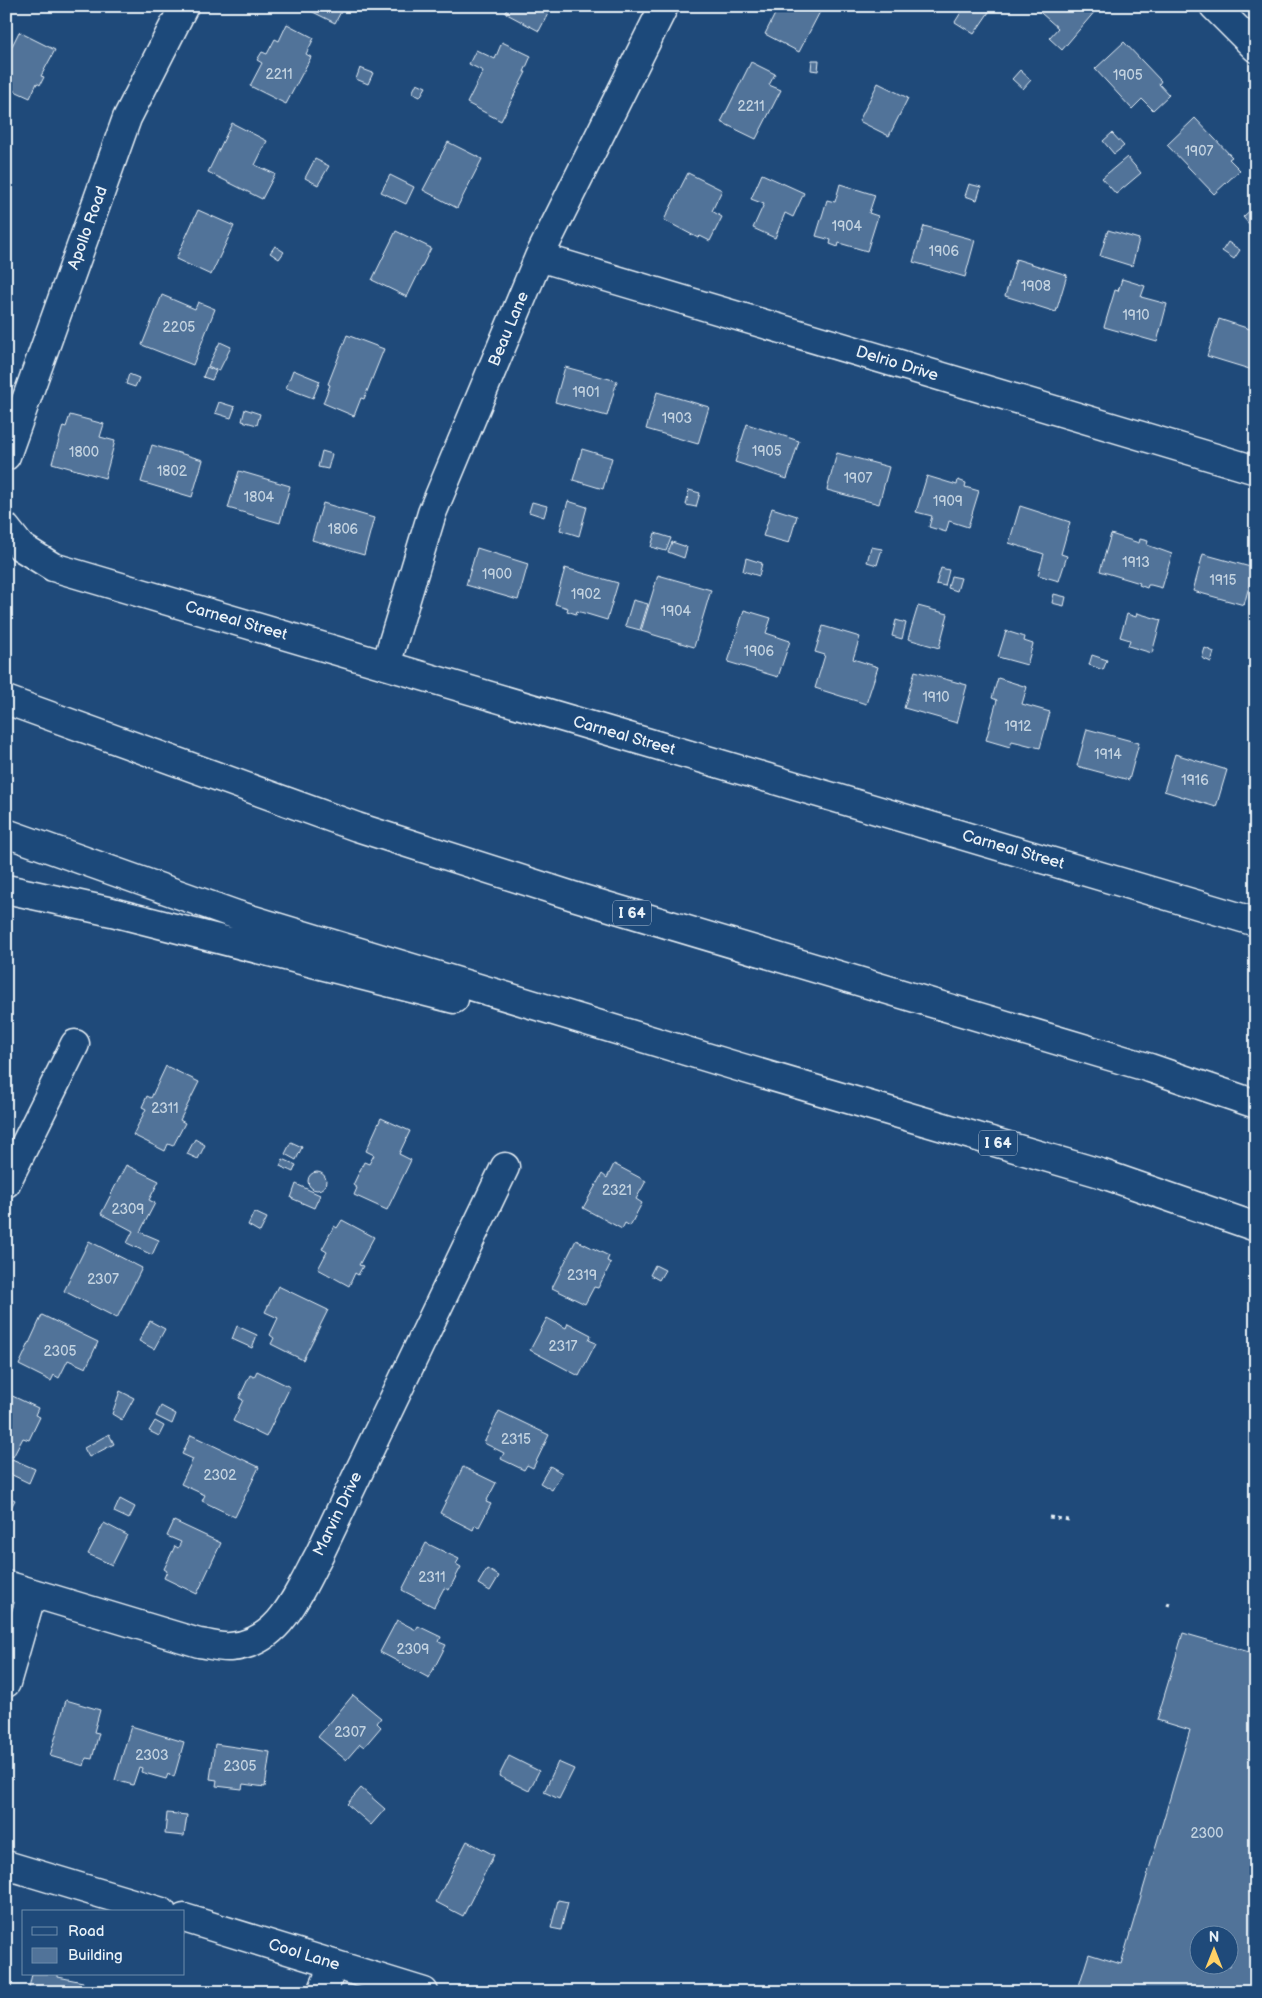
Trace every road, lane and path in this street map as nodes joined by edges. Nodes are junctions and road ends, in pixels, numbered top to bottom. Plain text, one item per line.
1 (184, 6) edge
2 (664, 6) edge
3 (1214, 6) edge
4 (1256, 48) edge
5 (539, 257) junction
6 (6, 456) edge
7 (1256, 470) edge
8 (6, 528) edge
9 (386, 666) junction
10 (6, 700) edge
11 (6, 833) edge
12 (6, 872) edge
13 (6, 889) edge
14 (112, 912) junction
15 (1256, 922) edge
16 (75, 1044) dead end
17 (739, 1067) junction
18 (1256, 1104) edge
19 (506, 1167) dead end
20 (6, 1183) edge
21 (1256, 1227) edge
22 (1049, 1517) dead end
23 (1068, 1520) dead end
24 (6, 1586) edge
25 (32, 1593) junction
26 (1170, 1600) dead end
27 (1168, 1606) dead end
28 (6, 1683) edge
29 (6, 1865) edge
30 (155, 1910) edge
31 (185, 1918) edge
32 (334, 1964) junction
33 (322, 1992) edge
34 (424, 1992) edge

1 - 6 main road, Apollo Road
2 - 5 main road, Beau Lane
3 - 4 main road
5 - 7 main road, Delrio Drive
5 - 9 main road, Beau Lane
8 - 9 main road, Carneal Street
9 - 15 main road, Carneal Street
10 - 18 main road, I 64
11 - 17 main road, I 64
12 - 14 main road
13 - 14 main road
14 - 17 main road
16 - 20 main road
17 - 21 main road, I 64
19 - 25 main road, Marvin Drive
22 - 23 path
24 - 25 main road, Marvin Drive
25 - 28 main road
26 - 27 path
29 - 30 main road
31 - 32 main road, Cool Lane
32 - 33 main road
32 - 34 main road, Cool Lane

